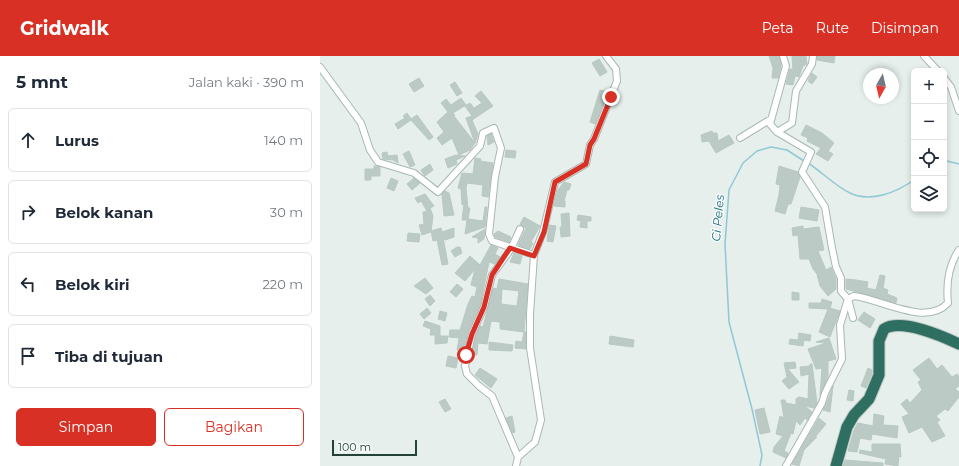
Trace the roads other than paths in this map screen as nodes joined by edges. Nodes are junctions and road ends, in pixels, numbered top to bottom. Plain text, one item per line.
1 (606, 56) edge
2 (783, 56) edge
3 (813, 56) edge
4 (924, 56) edge
5 (320, 67) edge
6 (935, 68) edge
7 (947, 82) edge
8 (959, 112) edge
9 (771, 119) junction
10 (777, 132) junction
11 (740, 138) dead end
12 (520, 229) dead end
13 (510, 248) junction
14 (959, 250) edge
15 (534, 256) junction
16 (848, 299) junction
17 (853, 318) dead end
18 (959, 344) edge
19 (518, 457) junction
20 (516, 466) edge
21 (786, 466) edge
22 (836, 466) edge

1 - 15 street
2 - 9 street
3 - 10 street
4 - 6 street
5 - 13 street
7 - 8 street
9 - 10 street
9 - 11 street
10 - 16 street
12 - 13 street
13 - 15 street
13 - 19 street
14 - 16 street
15 - 19 street
16 - 17 street
16 - 21 street
18 - 22 highway
19 - 20 street

